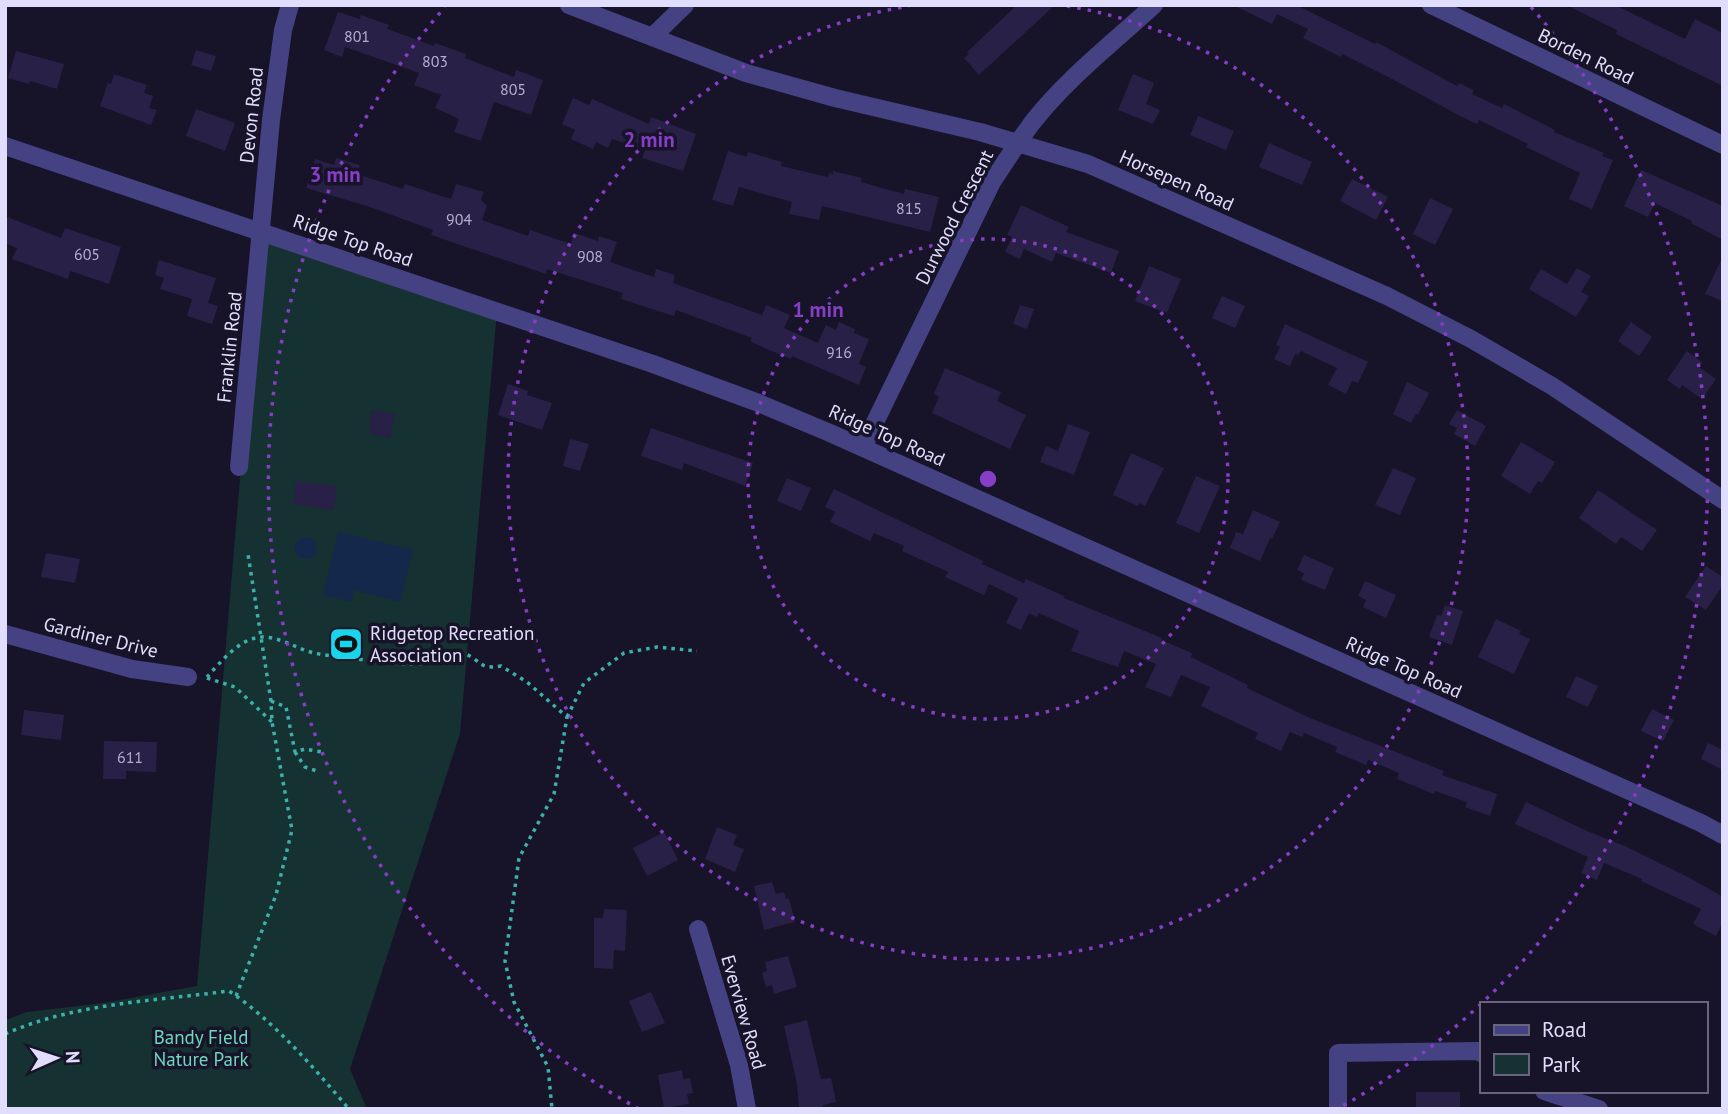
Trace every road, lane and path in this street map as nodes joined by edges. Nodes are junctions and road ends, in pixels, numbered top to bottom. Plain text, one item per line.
1 (290, 5) edge
2 (569, 5) edge
3 (685, 5) edge
4 (1154, 5) edge
5 (1432, 5) edge
6 (652, 37) junction
7 (1018, 143) junction
8 (1723, 145) edge
9 (5, 146) edge
10 (261, 230) junction
11 (863, 447) junction
12 (239, 467) dead end
13 (1723, 500) edge
14 (248, 554) dead end
15 (5, 634) edge
16 (261, 637) junction
17 (697, 651) dead end
18 (188, 677) joint
19 (206, 678) junction
20 (271, 701) junction
21 (567, 717) junction
22 (272, 722) junction
23 (295, 752) junction
24 (322, 752) dead end
25 (317, 771) dead end
26 (1723, 835) edge
27 (698, 929) dead end
28 (236, 996) junction
29 (5, 1034) edge
30 (1480, 1052) edge
31 (1550, 1093) edge
32 (349, 1109) edge
33 (552, 1109) edge
34 (747, 1109) edge
35 (1338, 1109) edge
36 (1599, 1109) edge

1 - 10 street, Devon Road
2 - 6 street, Horsepen Road
3 - 6 street
4 - 7 street, Durwood Crescent
5 - 8 street, Borden Road
6 - 7 street, Horsepen Road
7 - 11 street, Durwood Crescent
7 - 13 street, Horsepen Road
9 - 10 street, Ridge Top Road
10 - 11 street, Ridge Top Road
10 - 12 street, Franklin Road
11 - 26 street, Ridge Top Road
14 - 16 path
15 - 18 street, Gardiner Drive
16 - 19 path
16 - 20 path
16 - 21 path
17 - 21 path
18 - 19 path
19 - 22 path
20 - 22 path
20 - 23 path
21 - 33 path
22 - 28 path
23 - 24 path
23 - 25 path
27 - 34 street, Everview Road
28 - 29 path
28 - 32 path
30 - 35 street
31 - 36 street

